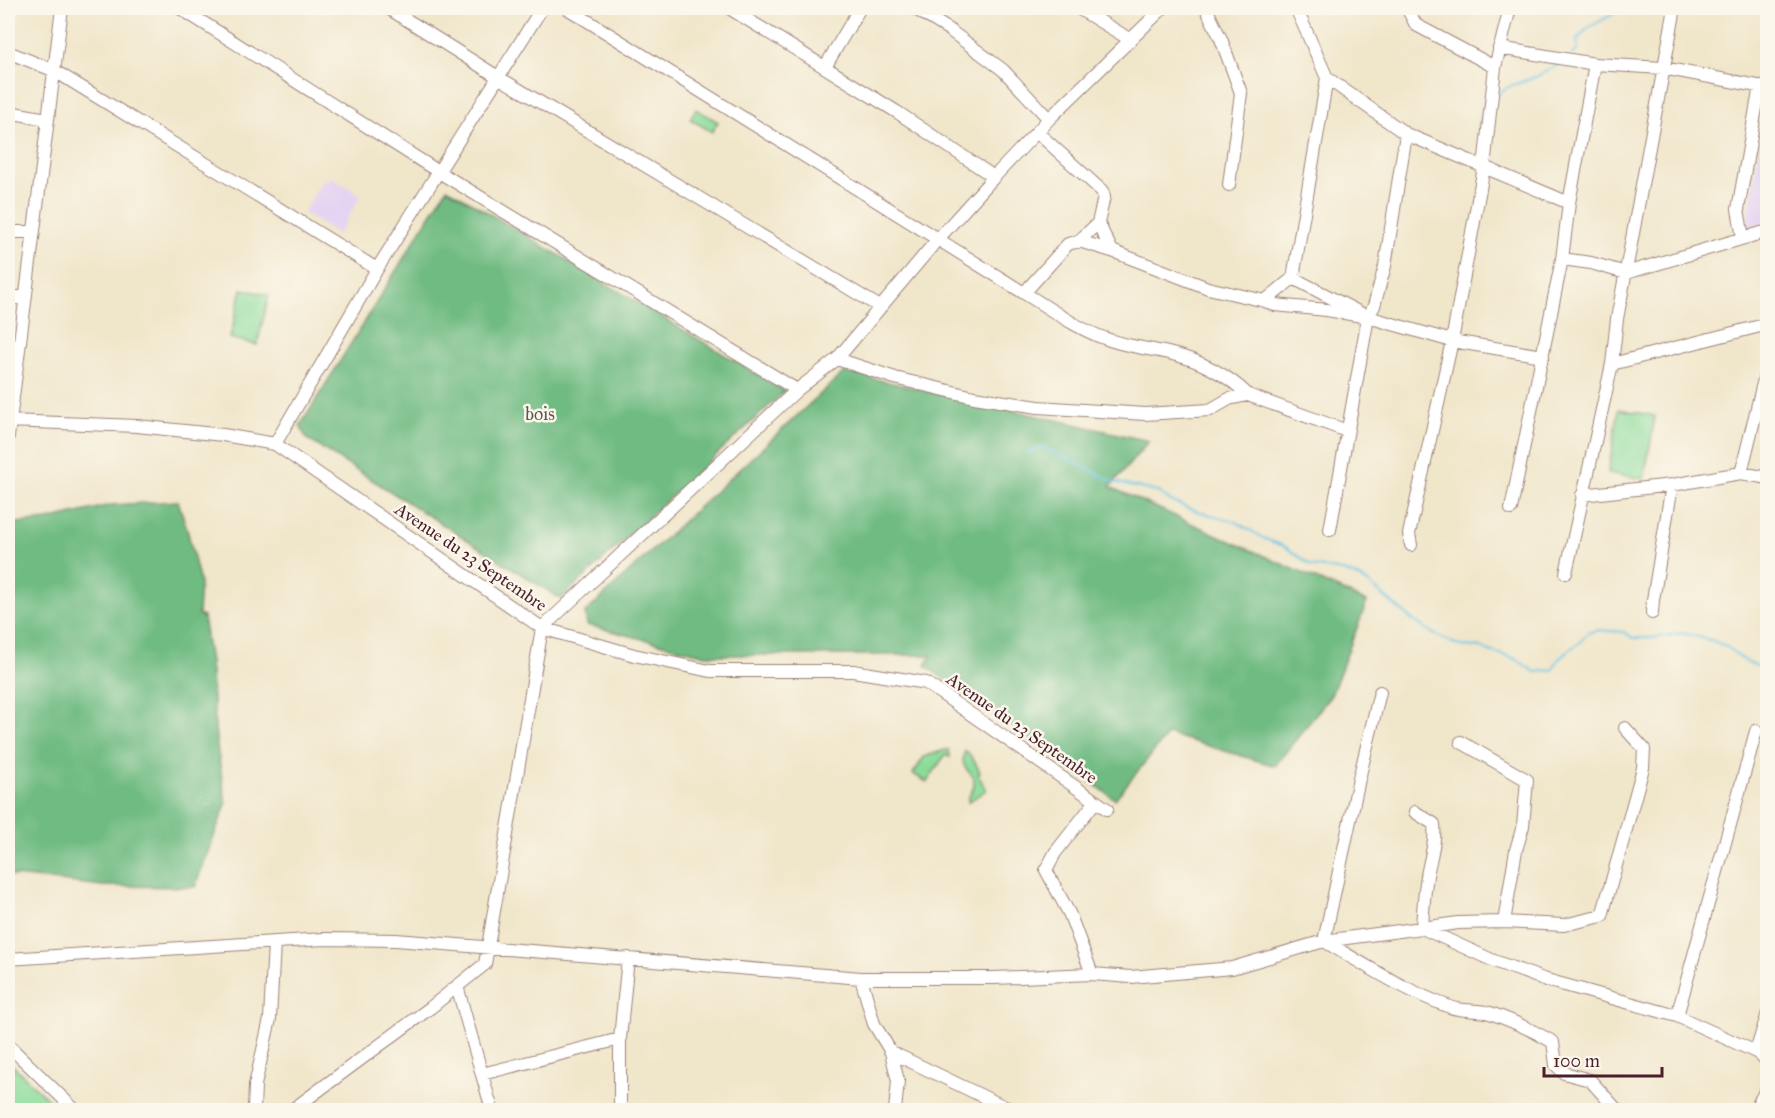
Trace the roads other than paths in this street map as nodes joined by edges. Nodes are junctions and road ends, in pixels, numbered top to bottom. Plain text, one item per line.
1 (62, 8) edge
2 (180, 8) edge
3 (388, 8) edge
4 (542, 8) edge
5 (567, 8) edge
6 (729, 8) edge
7 (860, 8) edge
8 (914, 8) edge
9 (1078, 8) edge
10 (1163, 8) edge
11 (1206, 8) edge
12 (1296, 8) edge
13 (1407, 8) edge
14 (1510, 8) edge
15 (1675, 8) edge
16 (1131, 40) junction
17 (1498, 48) junction
18 (8, 52) edge
19 (1595, 64) junction
20 (825, 67) junction
21 (1495, 67) junction
22 (1663, 68) junction
23 (55, 70) junction
24 (498, 77) junction
25 (1328, 78) junction
26 (1763, 87) edge
27 (8, 112) edge
28 (47, 119) junction
29 (1049, 119) junction
30 (1038, 133) junction
31 (1406, 134) junction
32 (1484, 168) junction
33 (439, 172) junction
34 (994, 177) junction
35 (1229, 185) dead end
36 (1569, 203) junction
37 (1098, 223) junction
38 (1767, 231) edge
39 (8, 232) edge
40 (33, 232) junction
41 (1743, 238) junction
42 (937, 240) junction
43 (1079, 241) junction
44 (1112, 250) junction
45 (1562, 259) junction
46 (377, 269) junction
47 (1626, 273) junction
48 (1293, 278) junction
49 (1024, 293) junction
50 (25, 296) junction
51 (8, 299) edge
52 (1265, 301) junction
53 (880, 307) junction
54 (1368, 317) junction
55 (1767, 324) edge
56 (1452, 341) junction
57 (1543, 356) junction
58 (837, 359) junction
59 (1767, 363) edge
60 (1612, 364) junction
61 (796, 390) junction
62 (1248, 395) junction
63 (9, 421) edge
64 (1347, 431) junction
65 (8, 437) edge
66 (275, 444) junction
67 (1741, 473) junction
68 (1767, 478) edge
69 (1672, 485) junction
70 (1582, 495) junction
71 (1511, 509) dead end
72 (1330, 530) dead end
73 (1411, 545) dead end
74 (1566, 573) dead end
75 (1652, 613) dead end
76 (542, 628) junction
77 (1380, 692) dead end
78 (1625, 728) dead end
79 (1756, 731) dead end
80 (1461, 742) dead end
81 (1095, 802) junction
82 (1107, 809) dead end
83 (1415, 813) dead end
84 (1504, 922) junction
85 (1422, 928) junction
86 (1324, 941) junction
87 (274, 943) junction
88 (489, 948) junction
89 (628, 958) junction
90 (8, 959) edge
91 (1092, 974) junction
92 (861, 978) junction
93 (457, 986) junction
94 (1767, 1013) edge
95 (1677, 1016) junction
96 (620, 1039) junction
97 (8, 1045) edge
98 (891, 1052) junction
99 (1756, 1052) junction
100 (1767, 1061) edge
101 (482, 1074) junction
102 (1767, 1086) edge
103 (620, 1109) dead end
104 (75, 1110) edge
105 (254, 1110) edge
106 (292, 1110) edge
107 (492, 1110) edge
108 (895, 1110) edge
109 (1011, 1110) edge
110 (1617, 1110) edge
111 (1755, 1110) edge

1 - 23 street
2 - 33 street
3 - 24 street
4 - 24 street
5 - 42 street
6 - 20 street
7 - 20 street
8 - 29 street
9 - 16 street
10 - 16 street
11 - 35 street
12 - 25 street
13 - 21 street
14 - 17 street
15 - 22 street
16 - 29 street
17 - 19 street
17 - 21 street
18 - 23 street
19 - 22 street
19 - 36 street
20 - 34 street
21 - 32 street
22 - 26 street
22 - 47 street
23 - 28 street
23 - 46 street
24 - 33 street
24 - 53 street
25 - 31 street
25 - 48 street
26 - 41 street
27 - 28 street
28 - 40 street
29 - 30 street
30 - 34 street
30 - 37 street
31 - 32 street
31 - 54 street
32 - 36 street
32 - 56 street
33 - 46 street
33 - 61 street
34 - 42 street
36 - 45 street
37 - 43 street
37 - 44 street
38 - 41 street
39 - 40 street
40 - 50 street
41 - 47 street
42 - 49 street
42 - 53 street
43 - 44 street
43 - 49 street
44 - 52 street
45 - 47 street
45 - 57 street
46 - 66 street
47 - 60 street
48 - 52 street
48 - 54 street
49 - 62 street
50 - 51 street
50 - 63 street
52 - 54 street
53 - 58 street
54 - 56 street
54 - 64 street
55 - 60 street
56 - 57 street
56 - 73 street
57 - 71 street
58 - 61 street
58 - 62 street
59 - 67 street
60 - 70 street
61 - 76 street
62 - 64 street
63 - 65 street
63 - 66 street, Avenue du 23 Septembre
64 - 72 street
66 - 76 street, Avenue du 23 Septembre
67 - 68 street
67 - 69 street
69 - 70 street
69 - 75 street
70 - 74 street
76 - 81 street, Avenue du 23 Septembre
76 - 88 street
77 - 86 street
78 - 84 street
79 - 95 street
80 - 84 street
81 - 82 street, Avenue du 23 Septembre
81 - 91 street
83 - 85 street
84 - 85 street
85 - 86 street
85 - 95 street
86 - 91 street
86 - 110 street
87 - 88 street
87 - 90 street
87 - 105 street
88 - 89 street
88 - 93 street
89 - 92 street
89 - 96 street
91 - 92 street
92 - 98 street
93 - 101 street
93 - 106 street
94 - 99 street
95 - 99 street
96 - 101 street
96 - 103 street
97 - 104 street
98 - 108 street
98 - 109 street
99 - 100 street
101 - 107 street
102 - 111 street

